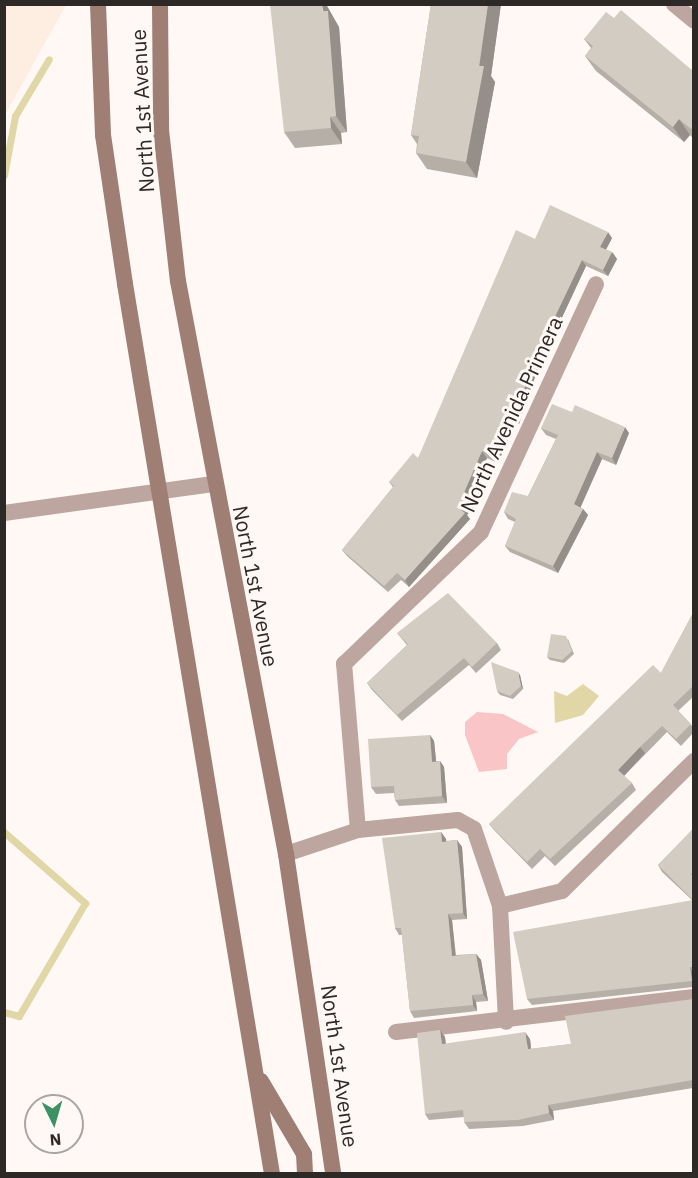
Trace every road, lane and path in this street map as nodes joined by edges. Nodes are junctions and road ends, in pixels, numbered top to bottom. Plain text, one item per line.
1 (98, 4) edge
2 (160, 4) edge
3 (674, 4) edge
4 (693, 21) edge
5 (596, 284) dead end
6 (213, 484) junction
7 (158, 494) junction
8 (4, 513) edge
9 (693, 761) edge
10 (358, 830) junction
11 (286, 854) junction
12 (500, 906) junction
13 (693, 997) edge
14 (506, 1022) junction
15 (396, 1032) dead end
16 (256, 1072) junction
17 (272, 1173) edge
18 (305, 1173) edge
19 (333, 1173) edge

1 - 7 main road, North 1st Avenue
2 - 6 main road, North 1st Avenue
3 - 4 street
5 - 10 street, North Avenida Primera
6 - 7 street
6 - 11 main road, North 1st Avenue
7 - 8 street
7 - 16 main road, North 1st Avenue
9 - 12 street
10 - 11 street
10 - 12 street
11 - 19 main road, North 1st Avenue
12 - 14 street
13 - 14 street
14 - 15 street
16 - 17 main road, North 1st Avenue
16 - 18 main road

